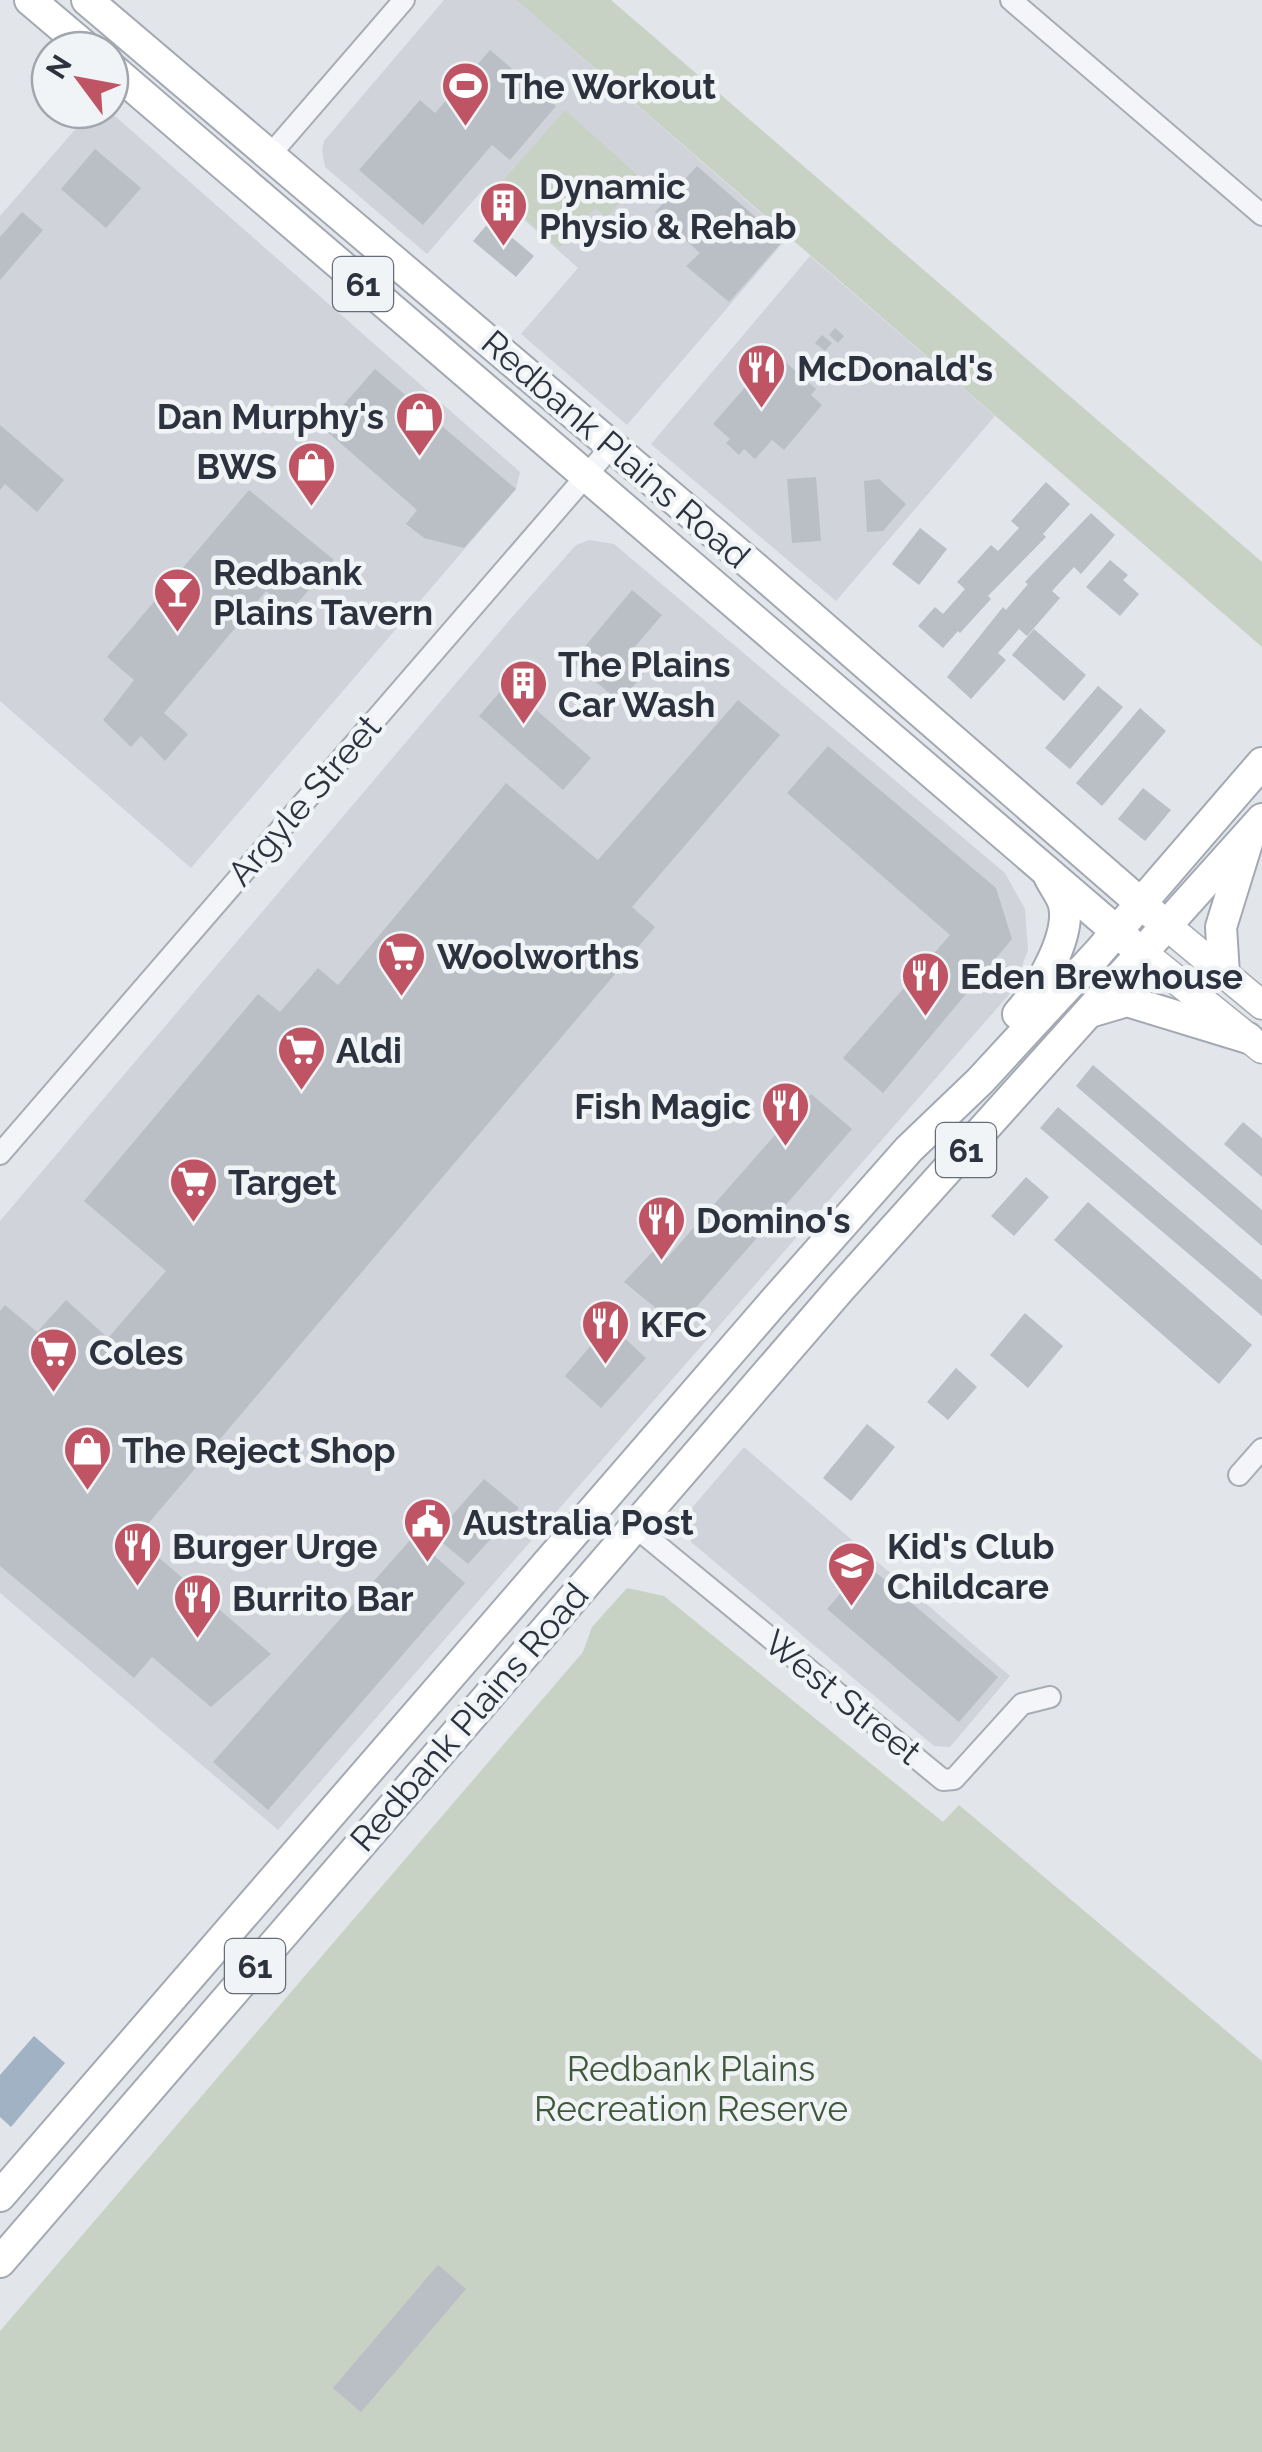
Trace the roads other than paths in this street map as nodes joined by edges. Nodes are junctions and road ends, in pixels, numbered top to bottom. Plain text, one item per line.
1 (30, 0) edge
2 (87, 0) edge
3 (404, 0) edge
4 (1011, 0) edge
5 (65, 30) edge
6 (168, 67) junction
7 (130, 84) edge
8 (270, 155) junction
9 (242, 178) junction
10 (1262, 215) edge
11 (611, 447) junction
12 (585, 477) junction
13 (754, 568) junction
14 (851, 704) junction
15 (1262, 763) edge
16 (1256, 825) edge
17 (1048, 873) junction
18 (1140, 904) junction
19 (1167, 926) junction
20 (1117, 931) junction
21 (1143, 954) junction
22 (1224, 974) junction
23 (1262, 1005) edge
24 (1093, 1010) junction
25 (1255, 1043) edge
26 (940, 1121) junction
27 (0, 1154) edge
28 (1262, 1449) edge
29 (1239, 1475) dead end
30 (634, 1526) junction
31 (1050, 1698) dead end
32 (0, 2196) edge
33 (0, 2262) edge

1 - 5 main road
2 - 6 main road, Redbank Plains Road / 61
3 - 8 street
4 - 10 street
6 - 8 main road, Redbank Plains Road / 61
6 - 9 main road
7 - 9 main road, Redbank Plains Road / 61
8 - 11 main road, Redbank Plains Road / 61
9 - 12 main road, Redbank Plains Road / 61
11 - 12 street, Argyle Street
11 - 13 main road, Redbank Plains Road / 61
12 - 14 main road, Redbank Plains Road / 61
12 - 27 street, Argyle Street
13 - 14 main road
13 - 18 main road, Redbank Plains Road / 61
14 - 17 main road, Redbank Plains Road / 61
15 - 18 main road
16 - 19 main road, Redbank Plains Road
16 - 22 main road
17 - 20 main road, Redbank Plains Road / 61
17 - 26 main road, 61
18 - 19 main road, 61
18 - 20 main road
19 - 21 main road, Redbank Plains Road / 61
19 - 22 street
20 - 21 main road, Redbank Plains Road / 61
20 - 26 main road, Redbank Plains Road / 61
21 - 24 main road, Redbank Plains Road / 61
21 - 25 street
22 - 23 street
24 - 25 main road
24 - 30 main road, Redbank Plains Road / 61
26 - 32 main road, Redbank Plains Road / 61
28 - 29 street
30 - 31 street, West Street
30 - 33 main road, Redbank Plains Road / 61

